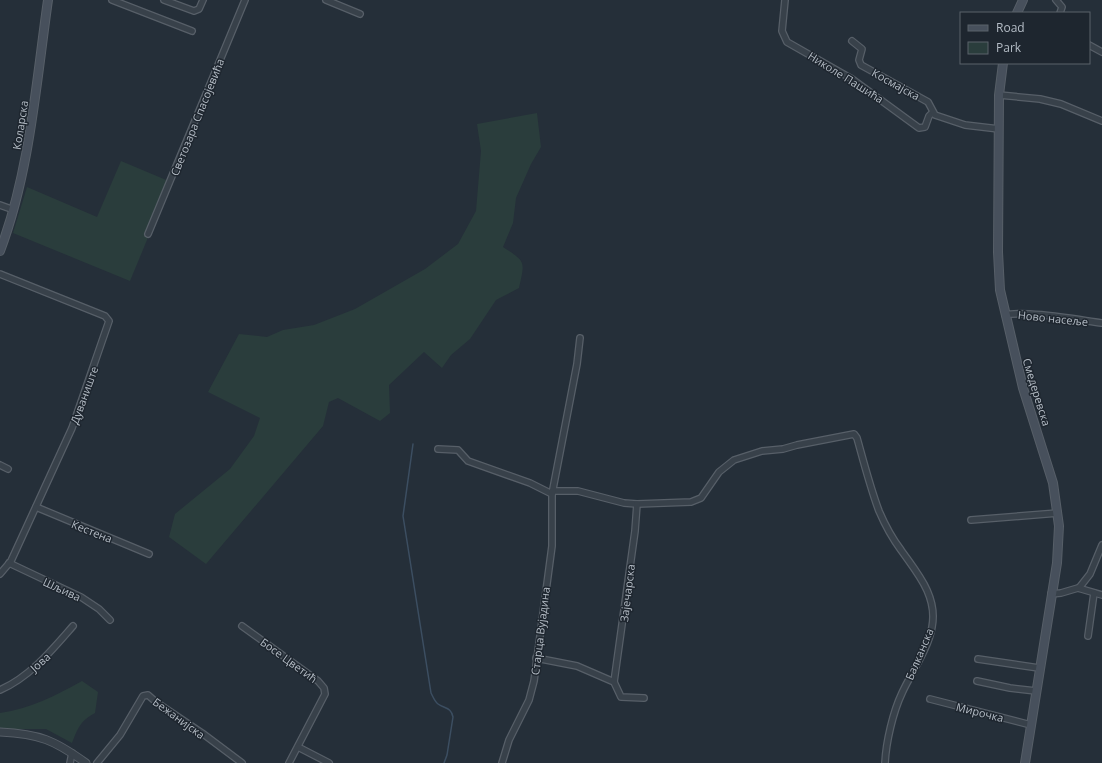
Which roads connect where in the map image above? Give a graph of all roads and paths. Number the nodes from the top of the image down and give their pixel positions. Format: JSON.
{"nodes":[{"id":1,"x":48,"y":0,"type":"edge"},
{"id":2,"x":112,"y":0,"type":"edge"},
{"id":3,"x":164,"y":0,"type":"edge"},
{"id":4,"x":203,"y":0,"type":"edge"},
{"id":5,"x":245,"y":0,"type":"edge"},
{"id":6,"x":326,"y":0,"type":"edge"},
{"id":7,"x":785,"y":0,"type":"edge"},
{"id":8,"x":1024,"y":0,"type":"edge"},
{"id":9,"x":1056,"y":0,"type":"edge"},
{"id":10,"x":1018,"y":12,"type":"edge"},
{"id":11,"x":1060,"y":12,"type":"edge"},
{"id":12,"x":360,"y":14,"type":"dead end"},
{"id":13,"x":192,"y":31,"type":"dead end"},
{"id":14,"x":852,"y":41,"type":"dead end"},
{"id":15,"x":1090,"y":46,"type":"edge"},
{"id":16,"x":1102,"y":52,"type":"edge"},
{"id":17,"x":1003,"y":64,"type":"edge"},
{"id":18,"x":999,"y":95,"type":"junction"},
{"id":19,"x":932,"y":113,"type":"junction"},
{"id":20,"x":1102,"y":121,"type":"edge"},
{"id":21,"x":999,"y":129,"type":"junction"},
{"id":22,"x":0,"y":205,"type":"edge"},
{"id":23,"x":14,"y":210,"type":"junction"},
{"id":24,"x":148,"y":234,"type":"dead end"},
{"id":25,"x":0,"y":251,"type":"edge"},
{"id":26,"x":0,"y":274,"type":"edge"},
{"id":27,"x":1004,"y":315,"type":"junction"},
{"id":28,"x":1102,"y":323,"type":"edge"},
{"id":29,"x":580,"y":338,"type":"dead end"},
{"id":30,"x":438,"y":449,"type":"dead end"},
{"id":31,"x":0,"y":465,"type":"edge"},
{"id":32,"x":8,"y":469,"type":"dead end"},
{"id":33,"x":552,"y":492,"type":"junction"},
{"id":34,"x":637,"y":504,"type":"junction"},
{"id":35,"x":36,"y":507,"type":"junction"},
{"id":36,"x":1058,"y":513,"type":"junction"},
{"id":37,"x":971,"y":520,"type":"dead end"},
{"id":38,"x":1102,"y":545,"type":"edge"},
{"id":39,"x":149,"y":554,"type":"dead end"},
{"id":40,"x":10,"y":563,"type":"junction"},
{"id":41,"x":0,"y":574,"type":"edge"},
{"id":42,"x":1079,"y":588,"type":"junction"},
{"id":43,"x":1094,"y":593,"type":"junction"},
{"id":44,"x":1051,"y":594,"type":"junction"},
{"id":45,"x":1102,"y":595,"type":"edge"},
{"id":46,"x":110,"y":620,"type":"dead end"},
{"id":47,"x":73,"y":626,"type":"dead end"},
{"id":48,"x":242,"y":626,"type":"dead end"},
{"id":49,"x":1088,"y":636,"type":"dead end"},
{"id":50,"x":536,"y":658,"type":"junction"},
{"id":51,"x":978,"y":659,"type":"dead end"},
{"id":52,"x":1039,"y":668,"type":"junction"},
{"id":53,"x":977,"y":681,"type":"dead end"},
{"id":54,"x":614,"y":682,"type":"junction"},
{"id":55,"x":0,"y":690,"type":"edge"},
{"id":56,"x":1036,"y":691,"type":"junction"},
{"id":57,"x":644,"y":698,"type":"dead end"},
{"id":58,"x":930,"y":699,"type":"dead end"},
{"id":59,"x":1030,"y":725,"type":"junction"},
{"id":60,"x":0,"y":732,"type":"edge"},
{"id":61,"x":298,"y":747,"type":"junction"},
{"id":62,"x":72,"y":753,"type":"junction"},
{"id":63,"x":70,"y":763,"type":"edge"},
{"id":64,"x":86,"y":763,"type":"edge"},
{"id":65,"x":97,"y":763,"type":"edge"},
{"id":66,"x":242,"y":763,"type":"edge"},
{"id":67,"x":289,"y":763,"type":"edge"},
{"id":68,"x":329,"y":763,"type":"edge"},
{"id":69,"x":502,"y":763,"type":"edge"},
{"id":70,"x":885,"y":763,"type":"edge"},
{"id":71,"x":1025,"y":763,"type":"edge"}],
"edges":[{"from":1,"to":23,"type":"main road","name":"Коларска"},
{"from":2,"to":13,"type":"street"},
{"from":3,"to":4,"type":"street"},
{"from":5,"to":24,"type":"street","name":"Светозара Спасојевића"},
{"from":6,"to":12,"type":"street"},
{"from":7,"to":19,"type":"street","name":"Николе Пашића"},
{"from":8,"to":10,"type":"main road"},
{"from":9,"to":11,"type":"street"},
{"from":14,"to":19,"type":"street","name":"Космајска"},
{"from":15,"to":16,"type":"street"},
{"from":17,"to":18,"type":"main road","name":"Смедеревска"},
{"from":18,"to":20,"type":"street"},
{"from":18,"to":21,"type":"main road","name":"Смедеревска"},
{"from":19,"to":21,"type":"street"},
{"from":21,"to":27,"type":"main road","name":"Смедеревска"},
{"from":22,"to":23,"type":"street"},
{"from":23,"to":25,"type":"main road","name":"Коларска"},
{"from":26,"to":35,"type":"street","name":"Дуваниште"},
{"from":27,"to":28,"type":"street","name":"Ново насеље"},
{"from":27,"to":36,"type":"main road","name":"Смедеревска"},
{"from":29,"to":33,"type":"street","name":"Старца Вујадина"},
{"from":30,"to":33,"type":"street"},
{"from":31,"to":32,"type":"street"},
{"from":33,"to":34,"type":"street"},
{"from":33,"to":50,"type":"street","name":"Старца Вујадина"},
{"from":34,"to":54,"type":"street","name":"Зајечарска"},
{"from":34,"to":70,"type":"street","name":"Балканска"},
{"from":35,"to":39,"type":"street","name":"Кестена"},
{"from":35,"to":40,"type":"street","name":"Дуваниште"},
{"from":36,"to":37,"type":"street"},
{"from":36,"to":44,"type":"main road","name":"Смедеревска"},
{"from":38,"to":42,"type":"street"},
{"from":40,"to":41,"type":"street","name":"Дуваниште"},
{"from":40,"to":46,"type":"street","name":"Шљива"},
{"from":42,"to":43,"type":"street"},
{"from":42,"to":44,"type":"street"},
{"from":43,"to":45,"type":"street"},
{"from":43,"to":49,"type":"street"},
{"from":44,"to":52,"type":"main road","name":"Смедеревска"},
{"from":47,"to":55,"type":"street","name":"Јова"},
{"from":48,"to":61,"type":"street","name":"Босе Цветић"},
{"from":50,"to":54,"type":"street"},
{"from":50,"to":69,"type":"street","name":"Старца Вујадина"},
{"from":51,"to":52,"type":"street"},
{"from":52,"to":56,"type":"main road","name":"Смедеревска"},
{"from":53,"to":56,"type":"street"},
{"from":54,"to":57,"type":"street"},
{"from":56,"to":59,"type":"main road","name":"Смедеревска"},
{"from":58,"to":59,"type":"street","name":"Мирочка"},
{"from":59,"to":71,"type":"main road","name":"Смедеревска"},
{"from":60,"to":62,"type":"street"},
{"from":61,"to":67,"type":"street","name":"Босе Цветић"},
{"from":61,"to":68,"type":"street"},
{"from":62,"to":63,"type":"street"},
{"from":62,"to":64,"type":"street"},
{"from":65,"to":66,"type":"street","name":"Бежанијска"}]}
